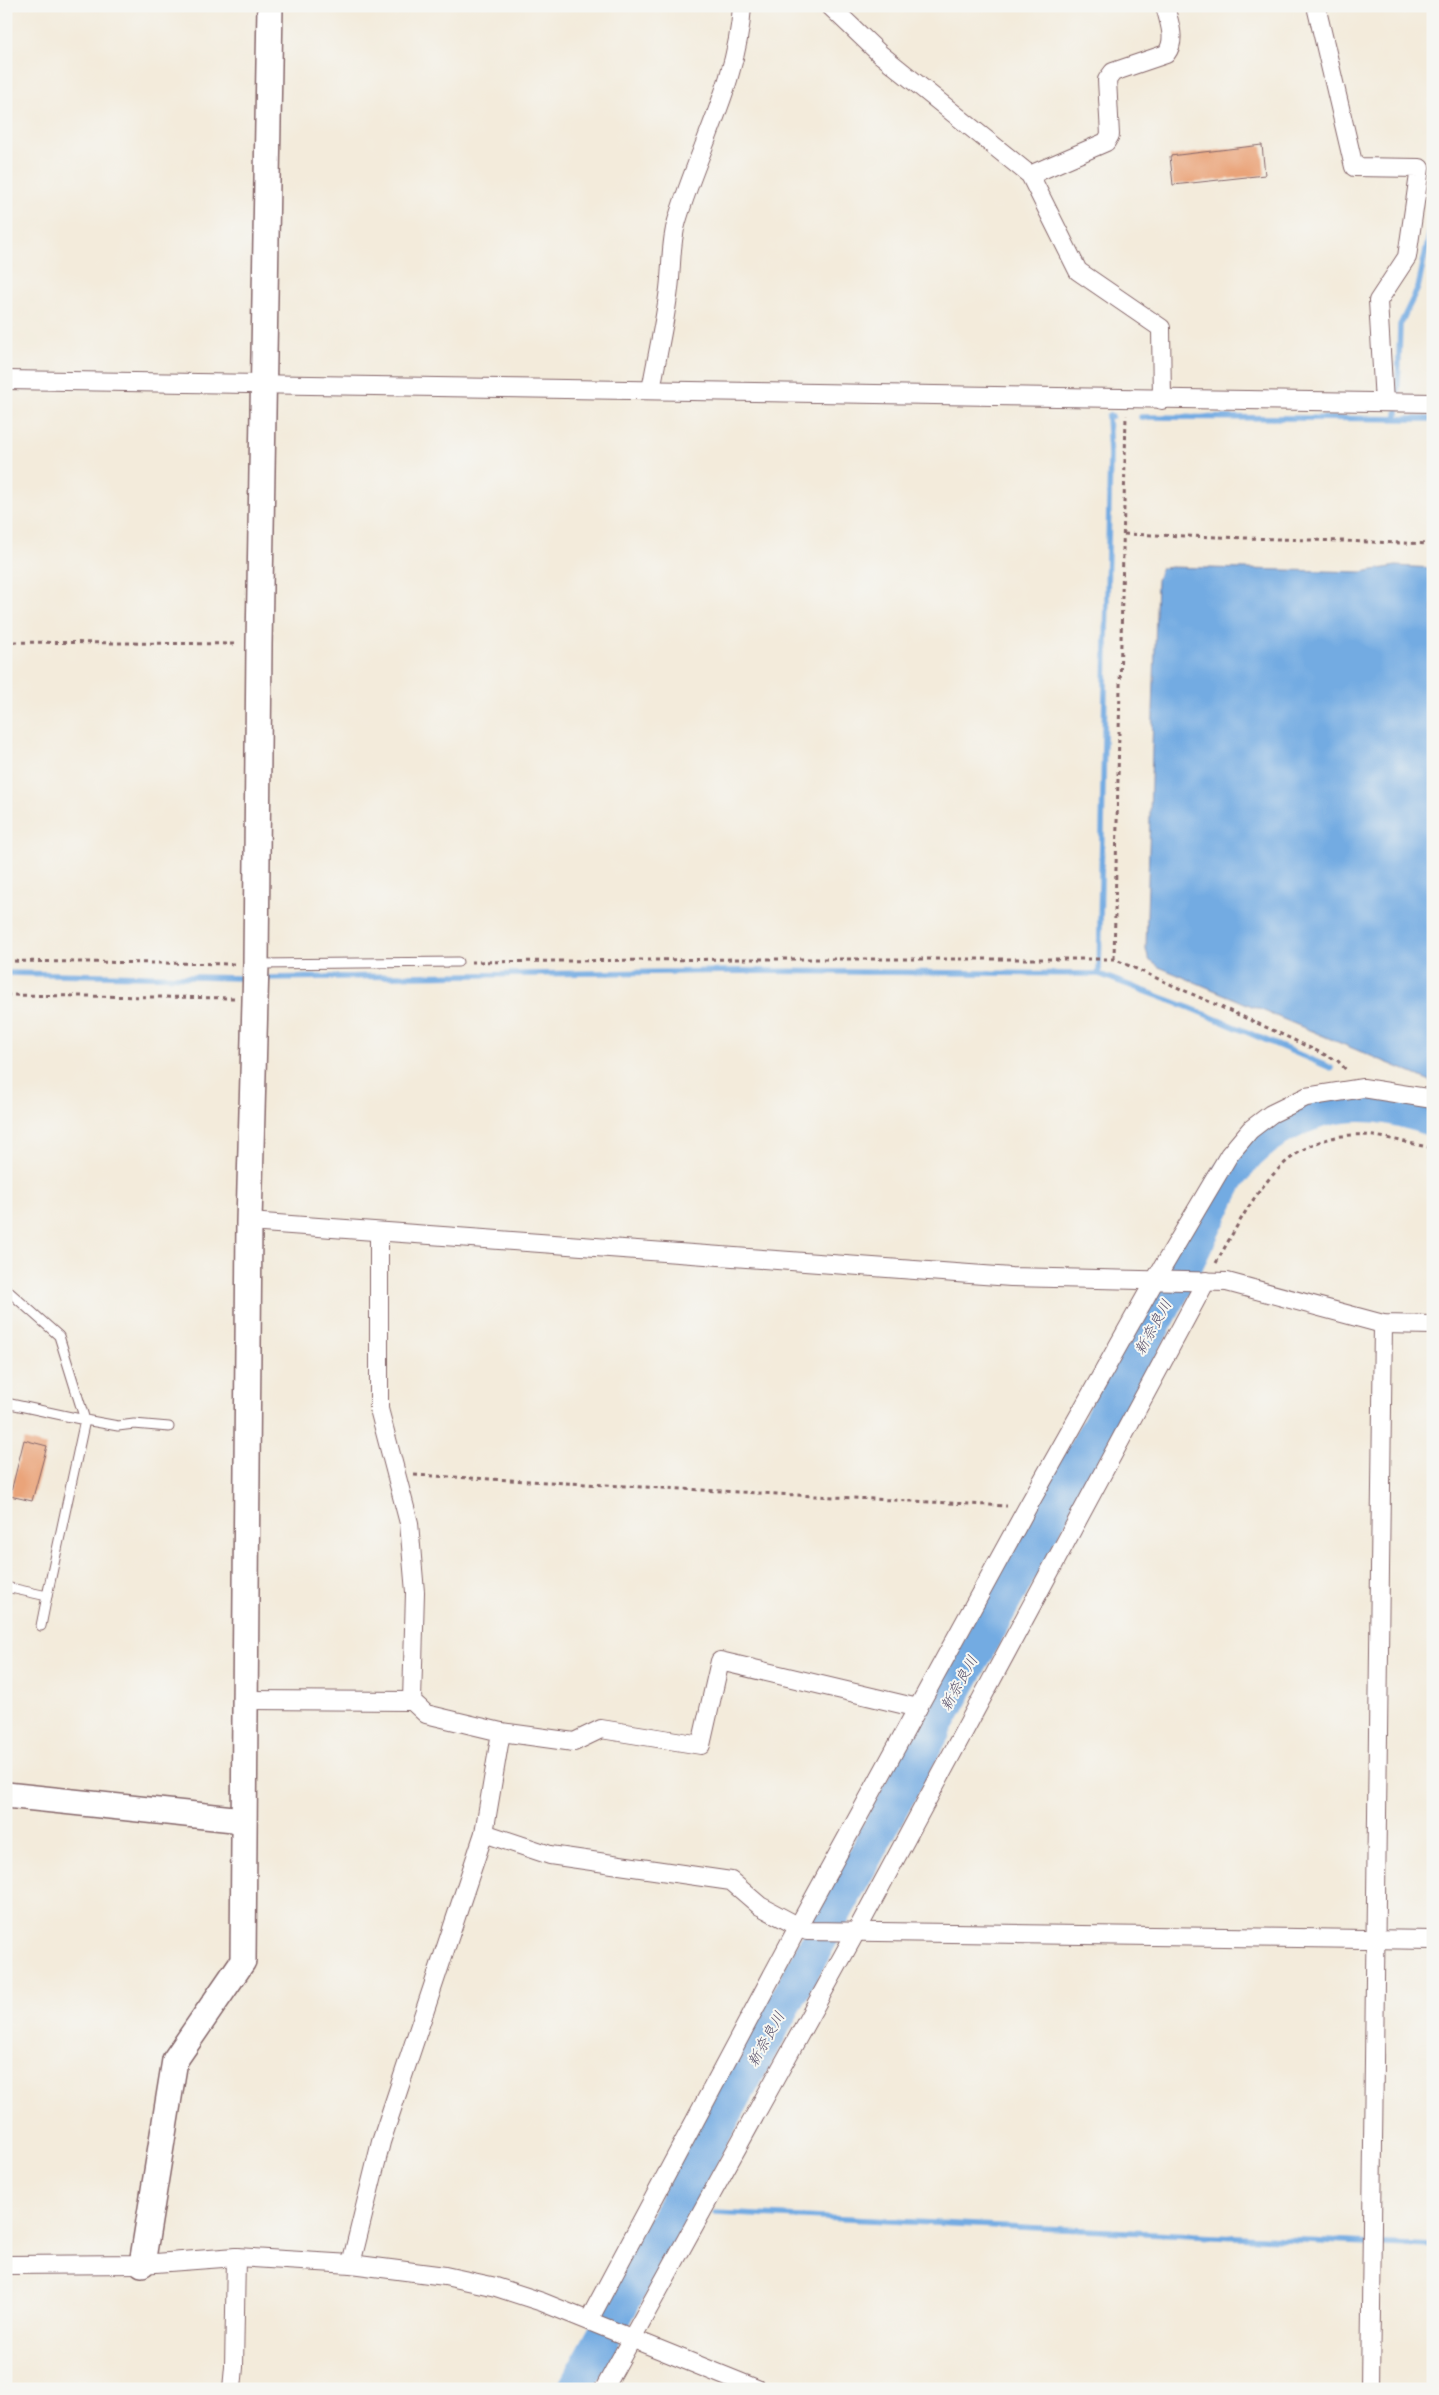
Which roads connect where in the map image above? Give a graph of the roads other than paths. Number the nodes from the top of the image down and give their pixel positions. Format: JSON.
{"nodes":[{"id":1,"x":270,"y":6,"type":"edge"},
{"id":2,"x":742,"y":6,"type":"edge"},
{"id":3,"x":830,"y":6,"type":"edge"},
{"id":4,"x":1165,"y":6,"type":"edge"},
{"id":5,"x":1316,"y":6,"type":"edge"},
{"id":6,"x":1030,"y":175,"type":"junction"},
{"id":7,"x":6,"y":380,"type":"edge"},
{"id":8,"x":264,"y":384,"type":"junction"},
{"id":9,"x":651,"y":390,"type":"junction"},
{"id":10,"x":1162,"y":400,"type":"junction"},
{"id":11,"x":1384,"y":402,"type":"junction"},
{"id":12,"x":1433,"y":402,"type":"edge"},
{"id":13,"x":458,"y":962,"type":"road end"},
{"id":14,"x":256,"y":964,"type":"junction"},
{"id":15,"x":1433,"y":1099,"type":"edge"},
{"id":16,"x":249,"y":1222,"type":"junction"},
{"id":17,"x":379,"y":1232,"type":"junction"},
{"id":18,"x":1160,"y":1280,"type":"junction"},
{"id":19,"x":1202,"y":1281,"type":"junction"},
{"id":20,"x":6,"y":1289,"type":"edge"},
{"id":21,"x":1383,"y":1324,"type":"junction"},
{"id":22,"x":1433,"y":1325,"type":"edge"},
{"id":23,"x":6,"y":1403,"type":"edge"},
{"id":24,"x":85,"y":1420,"type":"junction"},
{"id":25,"x":169,"y":1427,"type":"dead end"},
{"id":26,"x":6,"y":1587,"type":"edge"},
{"id":27,"x":47,"y":1596,"type":"junction"},
{"id":28,"x":41,"y":1626,"type":"dead end"},
{"id":29,"x":246,"y":1700,"type":"junction"},
{"id":30,"x":412,"y":1701,"type":"junction"},
{"id":31,"x":918,"y":1708,"type":"junction"},
{"id":32,"x":501,"y":1732,"type":"junction"},
{"id":33,"x":6,"y":1795,"type":"edge"},
{"id":34,"x":243,"y":1820,"type":"junction"},
{"id":35,"x":484,"y":1833,"type":"junction"},
{"id":36,"x":802,"y":1929,"type":"junction"},
{"id":37,"x":849,"y":1932,"type":"junction"},
{"id":38,"x":1375,"y":1939,"type":"junction"},
{"id":39,"x":1433,"y":1940,"type":"edge"},
{"id":40,"x":236,"y":2257,"type":"junction"},
{"id":41,"x":142,"y":2264,"type":"junction"},
{"id":42,"x":351,"y":2264,"type":"junction"},
{"id":43,"x":6,"y":2265,"type":"edge"},
{"id":44,"x":592,"y":2321,"type":"junction"},
{"id":45,"x":628,"y":2336,"type":"junction"},
{"id":46,"x":232,"y":2389,"type":"edge"},
{"id":47,"x":604,"y":2389,"type":"edge"},
{"id":48,"x":757,"y":2389,"type":"edge"},
{"id":49,"x":1370,"y":2389,"type":"edge"}],
"edges":[{"from":1,"to":8,"type":"street"},
{"from":2,"to":9,"type":"street"},
{"from":3,"to":6,"type":"street"},
{"from":4,"to":6,"type":"street"},
{"from":5,"to":11,"type":"street"},
{"from":6,"to":10,"type":"street"},
{"from":7,"to":8,"type":"street"},
{"from":8,"to":9,"type":"street"},
{"from":8,"to":14,"type":"street"},
{"from":9,"to":10,"type":"street"},
{"from":10,"to":11,"type":"street"},
{"from":11,"to":12,"type":"street"},
{"from":13,"to":14,"type":"lane"},
{"from":14,"to":16,"type":"street"},
{"from":15,"to":18,"type":"street"},
{"from":16,"to":17,"type":"street"},
{"from":16,"to":29,"type":"street"},
{"from":17,"to":18,"type":"street"},
{"from":17,"to":30,"type":"street"},
{"from":18,"to":19,"type":"street"},
{"from":18,"to":31,"type":"street"},
{"from":19,"to":21,"type":"street"},
{"from":19,"to":37,"type":"street"},
{"from":20,"to":24,"type":"lane"},
{"from":21,"to":22,"type":"street"},
{"from":21,"to":38,"type":"street"},
{"from":23,"to":24,"type":"lane"},
{"from":24,"to":25,"type":"lane"},
{"from":24,"to":27,"type":"lane"},
{"from":26,"to":27,"type":"lane"},
{"from":27,"to":28,"type":"lane"},
{"from":29,"to":30,"type":"street"},
{"from":29,"to":34,"type":"street"},
{"from":30,"to":32,"type":"street"},
{"from":31,"to":32,"type":"street"},
{"from":31,"to":36,"type":"street"},
{"from":32,"to":35,"type":"street"},
{"from":33,"to":34,"type":"street"},
{"from":34,"to":41,"type":"street"},
{"from":35,"to":36,"type":"street"},
{"from":35,"to":42,"type":"street"},
{"from":36,"to":37,"type":"street"},
{"from":36,"to":44,"type":"street"},
{"from":37,"to":38,"type":"street"},
{"from":37,"to":45,"type":"street"},
{"from":38,"to":39,"type":"street"},
{"from":38,"to":49,"type":"street"},
{"from":40,"to":41,"type":"street"},
{"from":40,"to":42,"type":"street"},
{"from":40,"to":46,"type":"street"},
{"from":41,"to":43,"type":"street"},
{"from":42,"to":44,"type":"street"},
{"from":44,"to":45,"type":"street"},
{"from":45,"to":47,"type":"street"},
{"from":45,"to":48,"type":"street"}]}
